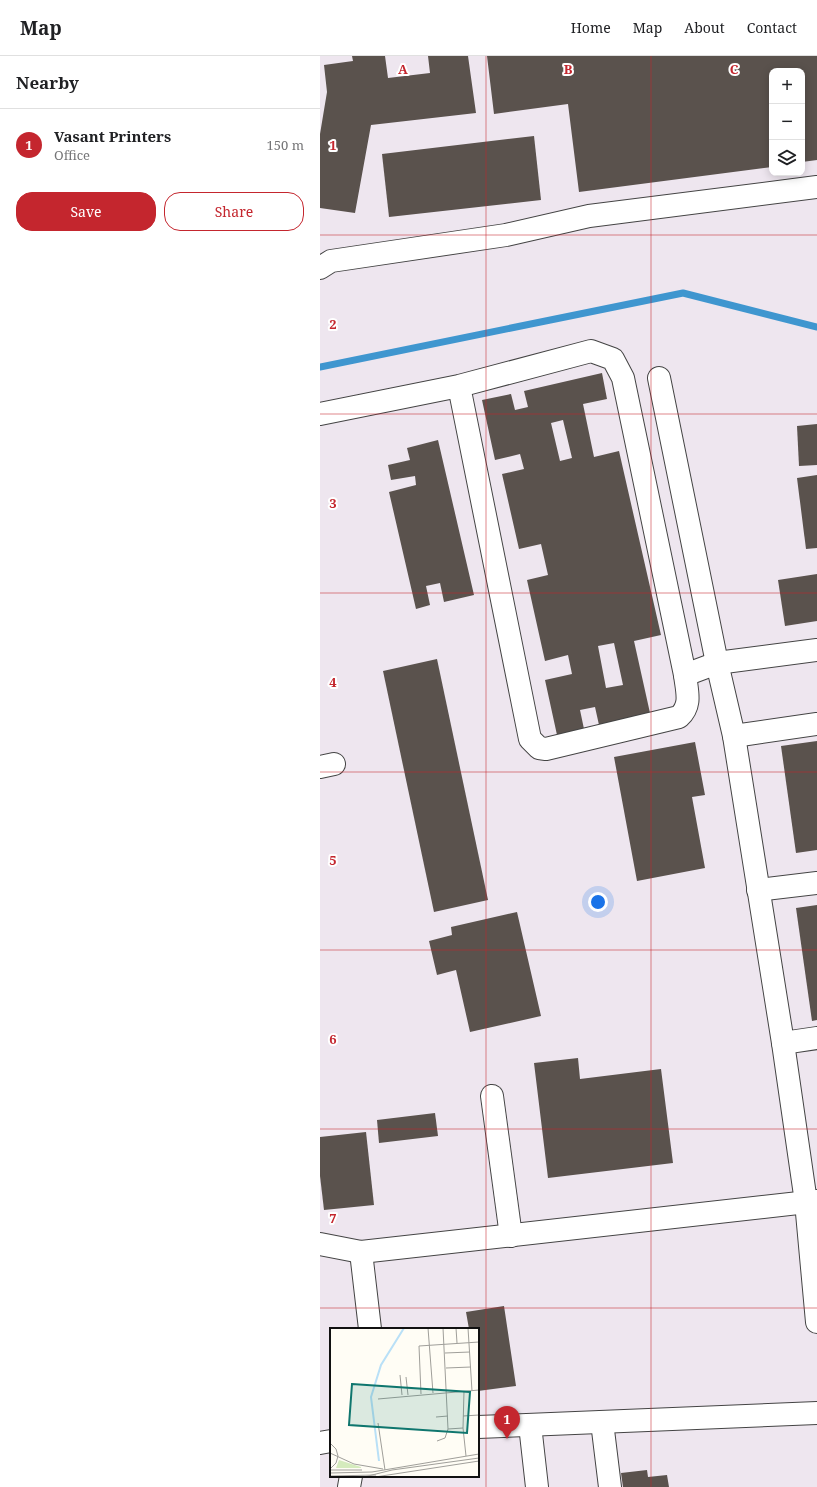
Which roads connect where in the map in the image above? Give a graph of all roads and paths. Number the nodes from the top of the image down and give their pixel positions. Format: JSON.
{"nodes":[{"id":1,"x":817,"y":187,"type":"edge"},
{"id":2,"x":320,"y":268,"type":"edge"},
{"id":3,"x":659,"y":378,"type":"dead end"},
{"id":4,"x":459,"y":386,"type":"junction"},
{"id":5,"x":320,"y":414,"type":"edge"},
{"id":6,"x":817,"y":650,"type":"edge"},
{"id":7,"x":717,"y":663,"type":"junction"},
{"id":8,"x":685,"y":675,"type":"junction"},
{"id":9,"x":817,"y":724,"type":"edge"},
{"id":10,"x":734,"y":736,"type":"junction"},
{"id":11,"x":817,"y":883,"type":"edge"},
{"id":12,"x":758,"y":890,"type":"junction"},
{"id":13,"x":817,"y":1038,"type":"edge"},
{"id":14,"x":783,"y":1043,"type":"junction"},
{"id":15,"x":492,"y":1096,"type":"dead end"},
{"id":16,"x":809,"y":1166,"type":"edge"},
{"id":17,"x":812,"y":1202,"type":"edge"},
{"id":18,"x":511,"y":1236,"type":"junction"},
{"id":19,"x":320,"y":1244,"type":"edge"},
{"id":20,"x":361,"y":1252,"type":"junction"},
{"id":21,"x":817,"y":1322,"type":"edge"},
{"id":22,"x":370,"y":1328,"type":"edge"},
{"id":23,"x":817,"y":1413,"type":"edge"},
{"id":24,"x":602,"y":1422,"type":"junction"},
{"id":25,"x":530,"y":1424,"type":"junction"},
{"id":26,"x":479,"y":1427,"type":"edge"},
{"id":27,"x":330,"y":1441,"type":"edge"},
{"id":28,"x":320,"y":1443,"type":"edge"},
{"id":29,"x":351,"y":1477,"type":"edge"},
{"id":30,"x":349,"y":1487,"type":"edge"},
{"id":31,"x":537,"y":1487,"type":"edge"},
{"id":32,"x":610,"y":1487,"type":"edge"}],
"edges":[{"from":1,"to":2,"type":"street"},
{"from":3,"to":7,"type":"street"},
{"from":4,"to":5,"type":"street"},
{"from":4,"to":8,"type":"street"},
{"from":4,"to":8,"type":"street"},
{"from":6,"to":7,"type":"street"},
{"from":7,"to":8,"type":"street"},
{"from":7,"to":10,"type":"street"},
{"from":9,"to":10,"type":"street"},
{"from":10,"to":12,"type":"street"},
{"from":11,"to":12,"type":"street"},
{"from":12,"to":14,"type":"street"},
{"from":13,"to":14,"type":"street"},
{"from":14,"to":16,"type":"street"},
{"from":15,"to":18,"type":"street"},
{"from":16,"to":17,"type":"street"},
{"from":17,"to":18,"type":"street"},
{"from":17,"to":21,"type":"street"},
{"from":18,"to":20,"type":"street"},
{"from":19,"to":20,"type":"street"},
{"from":20,"to":22,"type":"street"},
{"from":23,"to":24,"type":"street"},
{"from":24,"to":25,"type":"street"},
{"from":24,"to":32,"type":"street"},
{"from":25,"to":26,"type":"street"},
{"from":25,"to":31,"type":"street"},
{"from":27,"to":28,"type":"street"},
{"from":29,"to":30,"type":"street"}]}
